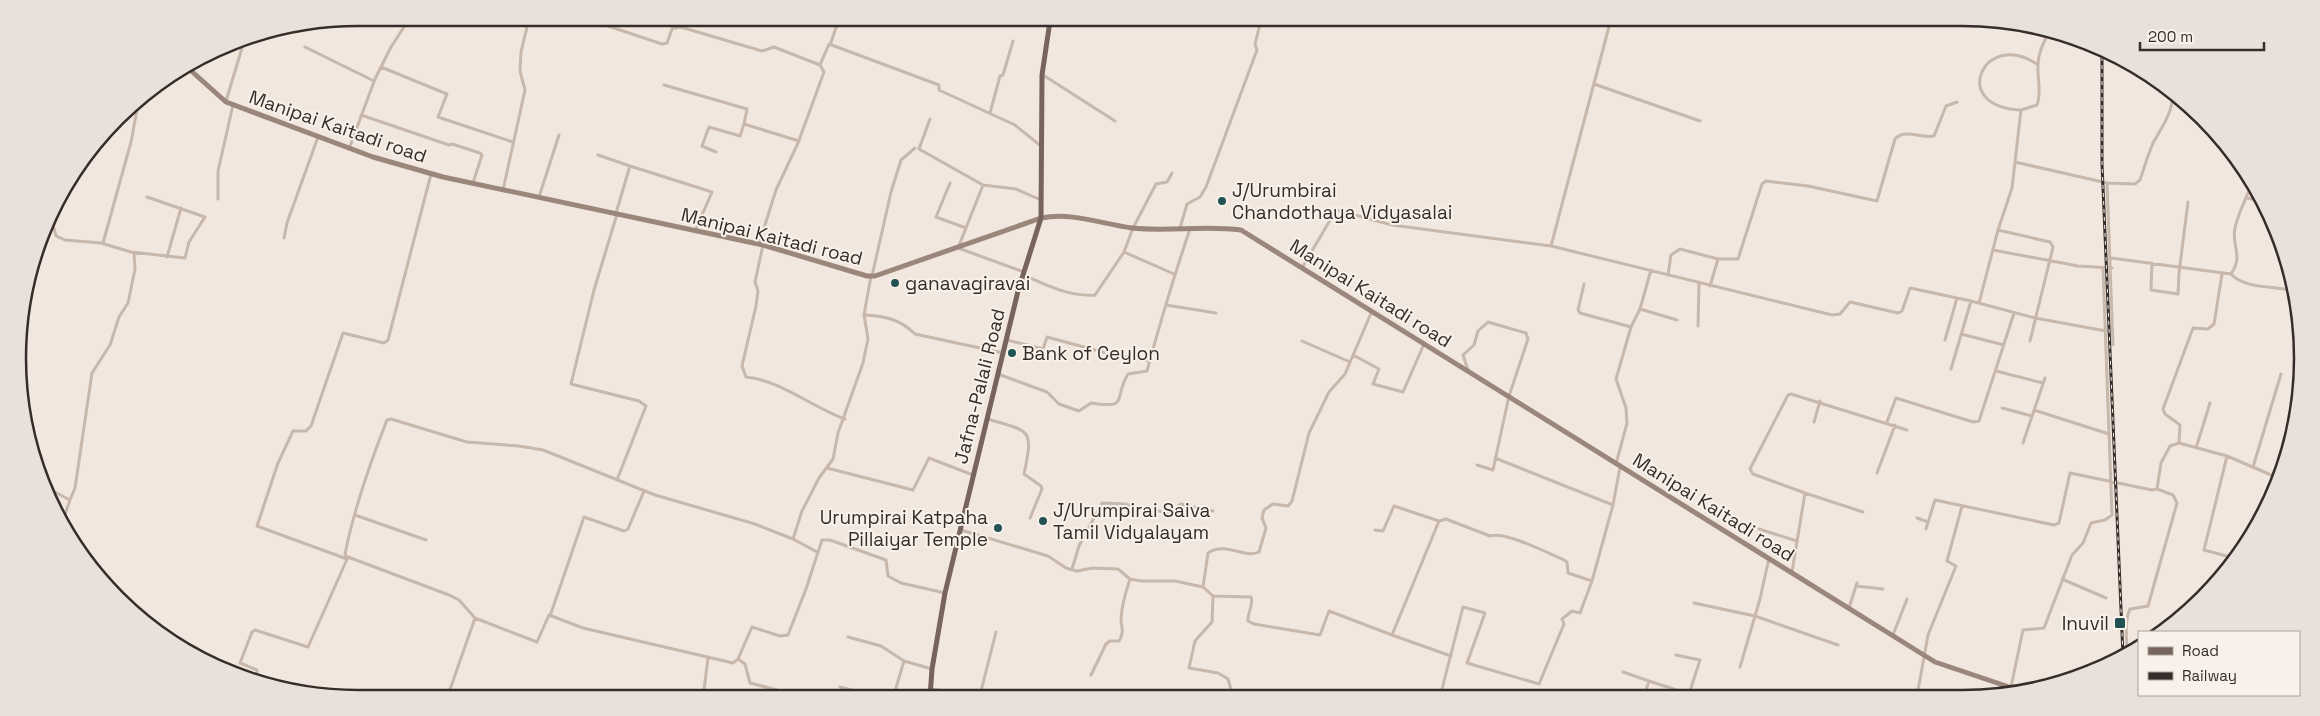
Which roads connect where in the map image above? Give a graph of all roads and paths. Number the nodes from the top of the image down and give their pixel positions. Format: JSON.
{"nodes":[{"id":1,"x":405,"y":26,"type":"edge"},
{"id":2,"x":527,"y":26,"type":"edge"},
{"id":3,"x":609,"y":26,"type":"edge"},
{"id":4,"x":673,"y":26,"type":"edge"},
{"id":5,"x":837,"y":26,"type":"edge"},
{"id":6,"x":1049,"y":26,"type":"edge"},
{"id":7,"x":1260,"y":26,"type":"edge"},
{"id":8,"x":1609,"y":26,"type":"edge"},
{"id":9,"x":676,"y":28,"type":"junction"},
{"id":10,"x":2047,"y":38,"type":"edge"},
{"id":11,"x":1013,"y":41,"type":"dead end"},
{"id":12,"x":830,"y":45,"type":"junction"},
{"id":13,"x":306,"y":47,"type":"dead end"},
{"id":14,"x":242,"y":48,"type":"edge"},
{"id":15,"x":820,"y":65,"type":"junction"},
{"id":16,"x":2038,"y":65,"type":"junction"},
{"id":17,"x":381,"y":67,"type":"junction"},
{"id":18,"x":192,"y":71,"type":"edge"},
{"id":19,"x":1042,"y":74,"type":"junction"},
{"id":20,"x":374,"y":80,"type":"junction"},
{"id":21,"x":1594,"y":84,"type":"junction"},
{"id":22,"x":664,"y":86,"type":"dead end"},
{"id":23,"x":226,"y":102,"type":"junction"},
{"id":24,"x":1957,"y":102,"type":"dead end"},
{"id":25,"x":2173,"y":102,"type":"edge"},
{"id":26,"x":233,"y":104,"type":"junction"},
{"id":27,"x":2021,"y":110,"type":"junction"},
{"id":28,"x":136,"y":111,"type":"edge"},
{"id":29,"x":990,"y":113,"type":"junction"},
{"id":30,"x":361,"y":115,"type":"junction"},
{"id":31,"x":930,"y":119,"type":"dead end"},
{"id":32,"x":1115,"y":121,"type":"dead end"},
{"id":33,"x":1700,"y":121,"type":"dead end"},
{"id":34,"x":744,"y":124,"type":"junction"},
{"id":35,"x":559,"y":135,"type":"dead end"},
{"id":36,"x":318,"y":137,"type":"junction"},
{"id":37,"x":799,"y":141,"type":"junction"},
{"id":38,"x":514,"y":142,"type":"junction"},
{"id":39,"x":1042,"y":147,"type":"junction"},
{"id":40,"x":349,"y":148,"type":"junction"},
{"id":41,"x":915,"y":148,"type":"dead end"},
{"id":42,"x":716,"y":152,"type":"dead end"},
{"id":43,"x":598,"y":155,"type":"dead end"},
{"id":44,"x":2015,"y":162,"type":"junction"},
{"id":45,"x":630,"y":166,"type":"junction"},
{"id":46,"x":1172,"y":173,"type":"dead end"},
{"id":47,"x":431,"y":174,"type":"junction"},
{"id":48,"x":950,"y":183,"type":"dead end"},
{"id":49,"x":2107,"y":183,"type":"junction"},
{"id":50,"x":473,"y":184,"type":"junction"},
{"id":51,"x":983,"y":186,"type":"junction"},
{"id":52,"x":503,"y":190,"type":"junction"},
{"id":53,"x":2249,"y":192,"type":"edge"},
{"id":54,"x":147,"y":197,"type":"dead end"},
{"id":55,"x":218,"y":198,"type":"dead end"},
{"id":56,"x":539,"y":198,"type":"junction"},
{"id":57,"x":2247,"y":198,"type":"junction"},
{"id":58,"x":2253,"y":199,"type":"edge"},
{"id":59,"x":1041,"y":200,"type":"junction"},
{"id":60,"x":2188,"y":202,"type":"dead end"},
{"id":61,"x":182,"y":208,"type":"junction"},
{"id":62,"x":616,"y":214,"type":"junction"},
{"id":63,"x":1041,"y":218,"type":"junction"},
{"id":64,"x":53,"y":228,"type":"edge"},
{"id":65,"x":966,"y":228,"type":"junction"},
{"id":66,"x":1133,"y":228,"type":"junction"},
{"id":67,"x":1180,"y":229,"type":"junction"},
{"id":68,"x":1190,"y":229,"type":"junction"},
{"id":69,"x":1998,"y":230,"type":"junction"},
{"id":70,"x":696,"y":231,"type":"junction"},
{"id":71,"x":284,"y":238,"type":"dead end"},
{"id":72,"x":103,"y":243,"type":"junction"},
{"id":73,"x":761,"y":245,"type":"junction"},
{"id":74,"x":1551,"y":246,"type":"junction"},
{"id":75,"x":958,"y":248,"type":"junction"},
{"id":76,"x":1993,"y":250,"type":"junction"},
{"id":77,"x":1124,"y":252,"type":"junction"},
{"id":78,"x":134,"y":253,"type":"junction"},
{"id":79,"x":167,"y":257,"type":"junction"},
{"id":80,"x":2111,"y":258,"type":"junction"},
{"id":81,"x":1718,"y":259,"type":"junction"},
{"id":82,"x":2051,"y":261,"type":"junction"},
{"id":83,"x":2152,"y":263,"type":"junction"},
{"id":84,"x":2180,"y":266,"type":"junction"},
{"id":85,"x":1302,"y":268,"type":"junction"},
{"id":86,"x":2103,"y":268,"type":"junction"},
{"id":87,"x":2112,"y":268,"type":"junction"},
{"id":88,"x":1651,"y":270,"type":"junction"},
{"id":89,"x":1023,"y":274,"type":"junction"},
{"id":90,"x":1174,"y":274,"type":"junction"},
{"id":91,"x":2222,"y":274,"type":"junction"},
{"id":92,"x":2231,"y":274,"type":"junction"},
{"id":93,"x":1668,"y":275,"type":"junction"},
{"id":94,"x":872,"y":276,"type":"junction"},
{"id":95,"x":1584,"y":284,"type":"dead end"},
{"id":96,"x":1700,"y":284,"type":"junction"},
{"id":97,"x":1710,"y":286,"type":"junction"},
{"id":98,"x":2286,"y":289,"type":"edge"},
{"id":99,"x":1956,"y":298,"type":"junction"},
{"id":100,"x":1971,"y":301,"type":"junction"},
{"id":101,"x":1979,"y":302,"type":"junction"},
{"id":102,"x":1166,"y":305,"type":"junction"},
{"id":103,"x":1640,"y":309,"type":"junction"},
{"id":104,"x":1372,"y":311,"type":"junction"},
{"id":105,"x":2014,"y":313,"type":"junction"},
{"id":106,"x":1216,"y":314,"type":"dead end"},
{"id":107,"x":864,"y":315,"type":"junction"},
{"id":108,"x":2035,"y":318,"type":"junction"},
{"id":109,"x":1678,"y":320,"type":"dead end"},
{"id":110,"x":1698,"y":326,"type":"dead end"},
{"id":111,"x":1631,"y":327,"type":"junction"},
{"id":112,"x":2106,"y":331,"type":"junction"},
{"id":113,"x":1961,"y":334,"type":"junction"},
{"id":114,"x":1006,"y":340,"type":"junction"},
{"id":115,"x":1945,"y":340,"type":"dead end"},
{"id":116,"x":1302,"y":341,"type":"dead end"},
{"id":117,"x":2030,"y":341,"type":"dead end"},
{"id":118,"x":1424,"y":343,"type":"junction"},
{"id":119,"x":2004,"y":345,"type":"junction"},
{"id":120,"x":2113,"y":345,"type":"dead end"},
{"id":121,"x":1003,"y":353,"type":"junction"},
{"id":122,"x":1353,"y":355,"type":"junction"},
{"id":123,"x":1150,"y":361,"type":"junction"},
{"id":124,"x":1350,"y":362,"type":"junction"},
{"id":125,"x":1951,"y":369,"type":"dead end"},
{"id":126,"x":1468,"y":370,"type":"junction"},
{"id":127,"x":1996,"y":371,"type":"junction"},
{"id":128,"x":998,"y":374,"type":"junction"},
{"id":129,"x":2281,"y":374,"type":"dead end"},
{"id":130,"x":2045,"y":378,"type":"dead end"},
{"id":131,"x":2043,"y":383,"type":"junction"},
{"id":132,"x":1508,"y":396,"type":"junction"},
{"id":133,"x":1820,"y":402,"type":"junction"},
{"id":134,"x":2210,"y":403,"type":"dead end"},
{"id":135,"x":2002,"y":408,"type":"dead end"},
{"id":136,"x":2034,"y":410,"type":"junction"},
{"id":137,"x":2032,"y":416,"type":"junction"},
{"id":138,"x":987,"y":418,"type":"junction"},
{"id":139,"x":845,"y":419,"type":"junction"},
{"id":140,"x":1814,"y":422,"type":"dead end"},
{"id":141,"x":1887,"y":422,"type":"junction"},
{"id":142,"x":1895,"y":425,"type":"junction"},
{"id":143,"x":1907,"y":430,"type":"dead end"},
{"id":144,"x":2109,"y":434,"type":"junction"},
{"id":145,"x":2023,"y":443,"type":"dead end"},
{"id":146,"x":2179,"y":443,"type":"junction"},
{"id":147,"x":2196,"y":448,"type":"junction"},
{"id":148,"x":2227,"y":456,"type":"junction"},
{"id":149,"x":1495,"y":458,"type":"junction"},
{"id":150,"x":1477,"y":465,"type":"dead end"},
{"id":151,"x":1618,"y":465,"type":"junction"},
{"id":152,"x":2253,"y":467,"type":"junction"},
{"id":153,"x":826,"y":468,"type":"junction"},
{"id":154,"x":1877,"y":473,"type":"dead end"},
{"id":155,"x":973,"y":475,"type":"junction"},
{"id":156,"x":2272,"y":475,"type":"edge"},
{"id":157,"x":617,"y":480,"type":"junction"},
{"id":158,"x":2112,"y":482,"type":"junction"},
{"id":159,"x":2157,"y":489,"type":"junction"},
{"id":160,"x":644,"y":491,"type":"junction"},
{"id":161,"x":55,"y":492,"type":"edge"},
{"id":162,"x":1805,"y":493,"type":"junction"},
{"id":163,"x":70,"y":500,"type":"junction"},
{"id":164,"x":1613,"y":505,"type":"junction"},
{"id":165,"x":1962,"y":506,"type":"junction"},
{"id":166,"x":1213,"y":511,"type":"dead end"},
{"id":167,"x":1863,"y":512,"type":"dead end"},
{"id":168,"x":65,"y":513,"type":"edge"},
{"id":169,"x":355,"y":515,"type":"junction"},
{"id":170,"x":1030,"y":518,"type":"dead end"},
{"id":171,"x":1918,"y":518,"type":"dead end"},
{"id":172,"x":1439,"y":521,"type":"junction"},
{"id":173,"x":1928,"y":522,"type":"junction"},
{"id":174,"x":1759,"y":529,"type":"dead end"},
{"id":175,"x":1926,"y":529,"type":"dead end"},
{"id":176,"x":960,"y":530,"type":"junction"},
{"id":177,"x":1374,"y":530,"type":"dead end"},
{"id":178,"x":793,"y":539,"type":"junction"},
{"id":179,"x":426,"y":540,"type":"dead end"},
{"id":180,"x":1797,"y":540,"type":"junction"},
{"id":181,"x":817,"y":552,"type":"junction"},
{"id":182,"x":2228,"y":556,"type":"edge"},
{"id":183,"x":1769,"y":557,"type":"junction"},
{"id":184,"x":347,"y":558,"type":"junction"},
{"id":185,"x":1072,"y":569,"type":"junction"},
{"id":186,"x":1792,"y":572,"type":"junction"},
{"id":187,"x":1130,"y":579,"type":"junction"},
{"id":188,"x":2062,"y":579,"type":"junction"},
{"id":189,"x":1592,"y":581,"type":"junction"},
{"id":190,"x":1203,"y":587,"type":"junction"},
{"id":191,"x":1883,"y":589,"type":"dead end"},
{"id":192,"x":945,"y":593,"type":"junction"},
{"id":193,"x":1213,"y":596,"type":"junction"},
{"id":194,"x":2106,"y":598,"type":"dead end"},
{"id":195,"x":1907,"y":599,"type":"dead end"},
{"id":196,"x":1694,"y":603,"type":"dead end"},
{"id":197,"x":1849,"y":608,"type":"junction"},
{"id":198,"x":550,"y":616,"type":"junction"},
{"id":199,"x":1755,"y":616,"type":"junction"},
{"id":200,"x":475,"y":618,"type":"junction"},
{"id":201,"x":996,"y":632,"type":"dead end"},
{"id":202,"x":1392,"y":635,"type":"junction"},
{"id":203,"x":1893,"y":635,"type":"junction"},
{"id":204,"x":848,"y":638,"type":"dead end"},
{"id":205,"x":1838,"y":645,"type":"dead end"},
{"id":206,"x":2127,"y":646,"type":"edge"},
{"id":207,"x":1676,"y":654,"type":"dead end"},
{"id":208,"x":1925,"y":655,"type":"junction"},
{"id":209,"x":1452,"y":656,"type":"junction"},
{"id":210,"x":708,"y":658,"type":"junction"},
{"id":211,"x":738,"y":659,"type":"junction"},
{"id":212,"x":904,"y":661,"type":"junction"},
{"id":213,"x":1740,"y":667,"type":"dead end"},
{"id":214,"x":932,"y":669,"type":"junction"},
{"id":215,"x":1623,"y":672,"type":"dead end"},
{"id":216,"x":257,"y":674,"type":"edge"},
{"id":217,"x":1091,"y":676,"type":"dead end"},
{"id":218,"x":1649,"y":681,"type":"junction"},
{"id":219,"x":2009,"y":686,"type":"edge"},
{"id":220,"x":2011,"y":686,"type":"edge"},
{"id":221,"x":840,"y":687,"type":"dead end"},
{"id":222,"x":931,"y":689,"type":"joint"},
{"id":223,"x":450,"y":690,"type":"edge"},
{"id":224,"x":704,"y":690,"type":"edge"},
{"id":225,"x":777,"y":690,"type":"dead end"},
{"id":226,"x":851,"y":690,"type":"edge"},
{"id":227,"x":895,"y":690,"type":"edge"},
{"id":228,"x":941,"y":690,"type":"edge"},
{"id":229,"x":981,"y":690,"type":"edge"},
{"id":230,"x":1231,"y":690,"type":"edge"},
{"id":231,"x":1442,"y":690,"type":"edge"},
{"id":232,"x":1646,"y":690,"type":"edge"},
{"id":233,"x":1677,"y":690,"type":"edge"},
{"id":234,"x":1690,"y":690,"type":"edge"},
{"id":235,"x":1918,"y":690,"type":"edge"}],
"edges":[{"from":1,"to":17,"type":"street"},
{"from":2,"to":38,"type":"street"},
{"from":3,"to":9,"type":"street"},
{"from":4,"to":9,"type":"street"},
{"from":5,"to":12,"type":"street"},
{"from":6,"to":19,"type":"main road","name":"Jafna-Palali Road"},
{"from":7,"to":67,"type":"street"},
{"from":8,"to":21,"type":"street"},
{"from":9,"to":15,"type":"street"},
{"from":10,"to":16,"type":"street"},
{"from":11,"to":29,"type":"street"},
{"from":12,"to":15,"type":"street"},
{"from":12,"to":29,"type":"street"},
{"from":13,"to":20,"type":"street"},
{"from":14,"to":23,"type":"street"},
{"from":15,"to":37,"type":"street"},
{"from":16,"to":27,"type":"street"},
{"from":16,"to":27,"type":"street"},
{"from":17,"to":20,"type":"street"},
{"from":17,"to":38,"type":"street"},
{"from":18,"to":23,"type":"main road","name":"Manipai Kaitadi road"},
{"from":19,"to":32,"type":"street"},
{"from":19,"to":39,"type":"main road","name":"Jafna-Palali Road"},
{"from":20,"to":30,"type":"street"},
{"from":21,"to":33,"type":"street"},
{"from":21,"to":74,"type":"street"},
{"from":22,"to":34,"type":"street"},
{"from":23,"to":26,"type":"main road","name":"Manipai Kaitadi road"},
{"from":24,"to":81,"type":"street"},
{"from":25,"to":49,"type":"street"},
{"from":26,"to":36,"type":"main road","name":"Manipai Kaitadi road"},
{"from":26,"to":55,"type":"street"},
{"from":27,"to":44,"type":"street"},
{"from":28,"to":72,"type":"street"},
{"from":29,"to":39,"type":"street"},
{"from":30,"to":40,"type":"street"},
{"from":30,"to":50,"type":"street"},
{"from":31,"to":51,"type":"street"},
{"from":34,"to":37,"type":"street"},
{"from":34,"to":42,"type":"street"},
{"from":35,"to":56,"type":"street"},
{"from":36,"to":40,"type":"main road","name":"Manipai Kaitadi road"},
{"from":36,"to":71,"type":"street"},
{"from":37,"to":73,"type":"street"},
{"from":38,"to":52,"type":"street"},
{"from":39,"to":59,"type":"main road","name":"Jafna-Palali Road"},
{"from":40,"to":47,"type":"main road","name":"Manipai Kaitadi road"},
{"from":41,"to":94,"type":"street"},
{"from":43,"to":45,"type":"street"},
{"from":44,"to":49,"type":"street"},
{"from":44,"to":69,"type":"street"},
{"from":45,"to":62,"type":"street"},
{"from":45,"to":70,"type":"street"},
{"from":46,"to":66,"type":"street"},
{"from":47,"to":50,"type":"main road","name":"Manipai Kaitadi road"},
{"from":47,"to":184,"type":"street"},
{"from":48,"to":65,"type":"street"},
{"from":49,"to":80,"type":"street"},
{"from":50,"to":52,"type":"main road","name":"Manipai Kaitadi road"},
{"from":51,"to":59,"type":"street"},
{"from":51,"to":65,"type":"street"},
{"from":52,"to":56,"type":"main road","name":"Manipai Kaitadi road"},
{"from":53,"to":57,"type":"street"},
{"from":54,"to":61,"type":"street"},
{"from":56,"to":62,"type":"main road","name":"Manipai Kaitadi road"},
{"from":57,"to":58,"type":"street"},
{"from":57,"to":92,"type":"street"},
{"from":59,"to":63,"type":"main road","name":"Jafna-Palali Road"},
{"from":60,"to":84,"type":"street"},
{"from":61,"to":79,"type":"street"},
{"from":61,"to":79,"type":"street"},
{"from":62,"to":70,"type":"main road","name":"Manipai Kaitadi road"},
{"from":62,"to":157,"type":"street"},
{"from":63,"to":66,"type":"main road","name":"Manipai Kaitadi road"},
{"from":63,"to":75,"type":"main road","name":"Manipai Kaitadi road"},
{"from":63,"to":89,"type":"main road","name":"Jafna-Palali Road"},
{"from":64,"to":72,"type":"street"},
{"from":65,"to":75,"type":"street"},
{"from":66,"to":67,"type":"main road","name":"Manipai Kaitadi road"},
{"from":66,"to":77,"type":"street"},
{"from":67,"to":68,"type":"main road","name":"Manipai Kaitadi road"},
{"from":68,"to":85,"type":"main road","name":"Manipai Kaitadi road"},
{"from":68,"to":90,"type":"street"},
{"from":69,"to":76,"type":"street"},
{"from":69,"to":82,"type":"street"},
{"from":70,"to":73,"type":"main road","name":"Manipai Kaitadi road"},
{"from":72,"to":78,"type":"street"},
{"from":73,"to":94,"type":"main road","name":"Manipai Kaitadi road"},
{"from":73,"to":139,"type":"street"},
{"from":74,"to":85,"type":"street"},
{"from":74,"to":88,"type":"street"},
{"from":75,"to":89,"type":"street"},
{"from":75,"to":94,"type":"main road","name":"Manipai Kaitadi road"},
{"from":76,"to":82,"type":"street"},
{"from":76,"to":101,"type":"street"},
{"from":77,"to":89,"type":"street"},
{"from":77,"to":90,"type":"street"},
{"from":78,"to":79,"type":"street"},
{"from":78,"to":163,"type":"street"},
{"from":80,"to":83,"type":"street"},
{"from":80,"to":87,"type":"street"},
{"from":81,"to":93,"type":"street"},
{"from":81,"to":97,"type":"street"},
{"from":82,"to":86,"type":"street"},
{"from":82,"to":108,"type":"street"},
{"from":83,"to":84,"type":"street"},
{"from":83,"to":84,"type":"street"},
{"from":84,"to":91,"type":"street"},
{"from":85,"to":104,"type":"main road","name":"Manipai Kaitadi road"},
{"from":86,"to":87,"type":"street"},
{"from":86,"to":112,"type":"street"},
{"from":87,"to":120,"type":"street"},
{"from":88,"to":93,"type":"street"},
{"from":88,"to":103,"type":"street"},
{"from":89,"to":114,"type":"main road","name":"Jafna-Palali Road"},
{"from":90,"to":102,"type":"street"},
{"from":91,"to":92,"type":"street"},
{"from":91,"to":146,"type":"street"},
{"from":92,"to":98,"type":"street"},
{"from":93,"to":96,"type":"street"},
{"from":94,"to":107,"type":"street"},
{"from":95,"to":111,"type":"street"},
{"from":96,"to":97,"type":"street"},
{"from":96,"to":110,"type":"street"},
{"from":97,"to":99,"type":"street"},
{"from":99,"to":100,"type":"street"},
{"from":99,"to":115,"type":"street"},
{"from":100,"to":101,"type":"street"},
{"from":100,"to":113,"type":"street"},
{"from":101,"to":105,"type":"street"},
{"from":102,"to":106,"type":"street"},
{"from":102,"to":123,"type":"street"},
{"from":103,"to":109,"type":"street"},
{"from":103,"to":111,"type":"street"},
{"from":104,"to":118,"type":"main road","name":"Manipai Kaitadi road"},
{"from":104,"to":122,"type":"street"},
{"from":105,"to":108,"type":"street"},
{"from":105,"to":119,"type":"street"},
{"from":107,"to":121,"type":"street"},
{"from":107,"to":139,"type":"street"},
{"from":108,"to":112,"type":"street"},
{"from":108,"to":117,"type":"street"},
{"from":111,"to":151,"type":"street"},
{"from":112,"to":144,"type":"street"},
{"from":113,"to":119,"type":"street"},
{"from":113,"to":125,"type":"street"},
{"from":114,"to":121,"type":"main road","name":"Jafna-Palali Road"},
{"from":114,"to":123,"type":"street"},
{"from":116,"to":124,"type":"street"},
{"from":118,"to":122,"type":"street"},
{"from":118,"to":126,"type":"main road","name":"Manipai Kaitadi road"},
{"from":119,"to":127,"type":"street"},
{"from":121,"to":128,"type":"main road","name":"Jafna-Palali Road"},
{"from":122,"to":124,"type":"street"},
{"from":123,"to":128,"type":"street"},
{"from":124,"to":190,"type":"street"},
{"from":126,"to":132,"type":"main road","name":"Manipai Kaitadi road"},
{"from":126,"to":132,"type":"street"},
{"from":127,"to":131,"type":"street"},
{"from":127,"to":141,"type":"street"},
{"from":128,"to":138,"type":"main road","name":"Jafna-Palali Road"},
{"from":129,"to":152,"type":"street"},
{"from":130,"to":131,"type":"street"},
{"from":131,"to":136,"type":"street"},
{"from":132,"to":149,"type":"street"},
{"from":132,"to":151,"type":"main road","name":"Manipai Kaitadi road"},
{"from":133,"to":140,"type":"street"},
{"from":133,"to":141,"type":"street"},
{"from":133,"to":162,"type":"street"},
{"from":134,"to":147,"type":"street"},
{"from":135,"to":137,"type":"street"},
{"from":136,"to":137,"type":"street"},
{"from":136,"to":144,"type":"street"},
{"from":137,"to":145,"type":"street"},
{"from":138,"to":155,"type":"main road","name":"Jafna-Palali Road"},
{"from":138,"to":170,"type":"street"},
{"from":139,"to":153,"type":"street"},
{"from":141,"to":142,"type":"street"},
{"from":142,"to":143,"type":"street"},
{"from":142,"to":154,"type":"street"},
{"from":144,"to":158,"type":"street"},
{"from":146,"to":147,"type":"street"},
{"from":146,"to":159,"type":"street"},
{"from":147,"to":148,"type":"street"},
{"from":148,"to":152,"type":"street"},
{"from":148,"to":182,"type":"street"},
{"from":149,"to":150,"type":"street"},
{"from":149,"to":164,"type":"street"},
{"from":151,"to":164,"type":"street"},
{"from":151,"to":183,"type":"main road","name":"Manipai Kaitadi road"},
{"from":152,"to":156,"type":"street"},
{"from":153,"to":155,"type":"street"},
{"from":153,"to":178,"type":"street"},
{"from":155,"to":176,"type":"main road","name":"Jafna-Palali Road"},
{"from":157,"to":160,"type":"street"},
{"from":157,"to":169,"type":"street"},
{"from":158,"to":159,"type":"street"},
{"from":158,"to":165,"type":"street"},
{"from":158,"to":188,"type":"street"},
{"from":159,"to":206,"type":"street"},
{"from":160,"to":178,"type":"street"},
{"from":160,"to":198,"type":"street"},
{"from":161,"to":163,"type":"street"},
{"from":162,"to":167,"type":"street"},
{"from":162,"to":180,"type":"street"},
{"from":163,"to":168,"type":"street"},
{"from":164,"to":189,"type":"street"},
{"from":165,"to":173,"type":"street"},
{"from":165,"to":208,"type":"street"},
{"from":166,"to":185,"type":"street"},
{"from":169,"to":179,"type":"street"},
{"from":169,"to":184,"type":"street"},
{"from":171,"to":173,"type":"street"},
{"from":172,"to":177,"type":"street"},
{"from":172,"to":189,"type":"street"},
{"from":172,"to":202,"type":"street"},
{"from":173,"to":175,"type":"street"},
{"from":174,"to":180,"type":"street"},
{"from":176,"to":185,"type":"street"},
{"from":176,"to":192,"type":"main road","name":"Jafna-Palali Road"},
{"from":178,"to":181,"type":"street"},
{"from":180,"to":186,"type":"street"},
{"from":181,"to":192,"type":"street"},
{"from":181,"to":211,"type":"street"},
{"from":183,"to":186,"type":"main road","name":"Manipai Kaitadi road"},
{"from":183,"to":199,"type":"street"},
{"from":184,"to":200,"type":"street"},
{"from":184,"to":216,"type":"street"},
{"from":185,"to":187,"type":"street"},
{"from":186,"to":197,"type":"main road","name":"Manipai Kaitadi road"},
{"from":187,"to":190,"type":"street"},
{"from":187,"to":217,"type":"street"},
{"from":188,"to":194,"type":"street"},
{"from":188,"to":220,"type":"street"},
{"from":189,"to":209,"type":"street"},
{"from":190,"to":193,"type":"street"},
{"from":191,"to":197,"type":"street"},
{"from":192,"to":214,"type":"main road","name":"Jafna-Palali Road"},
{"from":193,"to":202,"type":"street"},
{"from":193,"to":230,"type":"street"},
{"from":195,"to":203,"type":"street"},
{"from":196,"to":199,"type":"street"},
{"from":197,"to":203,"type":"main road","name":"Manipai Kaitadi road"},
{"from":198,"to":200,"type":"street"},
{"from":198,"to":210,"type":"street"},
{"from":199,"to":205,"type":"street"},
{"from":199,"to":213,"type":"street"},
{"from":200,"to":223,"type":"street"},
{"from":201,"to":229,"type":"street"},
{"from":202,"to":209,"type":"street"},
{"from":203,"to":208,"type":"main road","name":"Manipai Kaitadi road"},
{"from":204,"to":212,"type":"street"},
{"from":207,"to":234,"type":"street"},
{"from":208,"to":219,"type":"main road","name":"Manipai Kaitadi road"},
{"from":208,"to":235,"type":"street"},
{"from":209,"to":231,"type":"street"},
{"from":210,"to":211,"type":"street"},
{"from":210,"to":224,"type":"street"},
{"from":211,"to":225,"type":"street"},
{"from":212,"to":214,"type":"street"},
{"from":212,"to":227,"type":"street"},
{"from":214,"to":222,"type":"main road","name":"Jafna-Palali Road"},
{"from":215,"to":218,"type":"street"},
{"from":218,"to":232,"type":"street"},
{"from":218,"to":233,"type":"street"},
{"from":221,"to":226,"type":"street"},
{"from":222,"to":228,"type":"street"}]}
